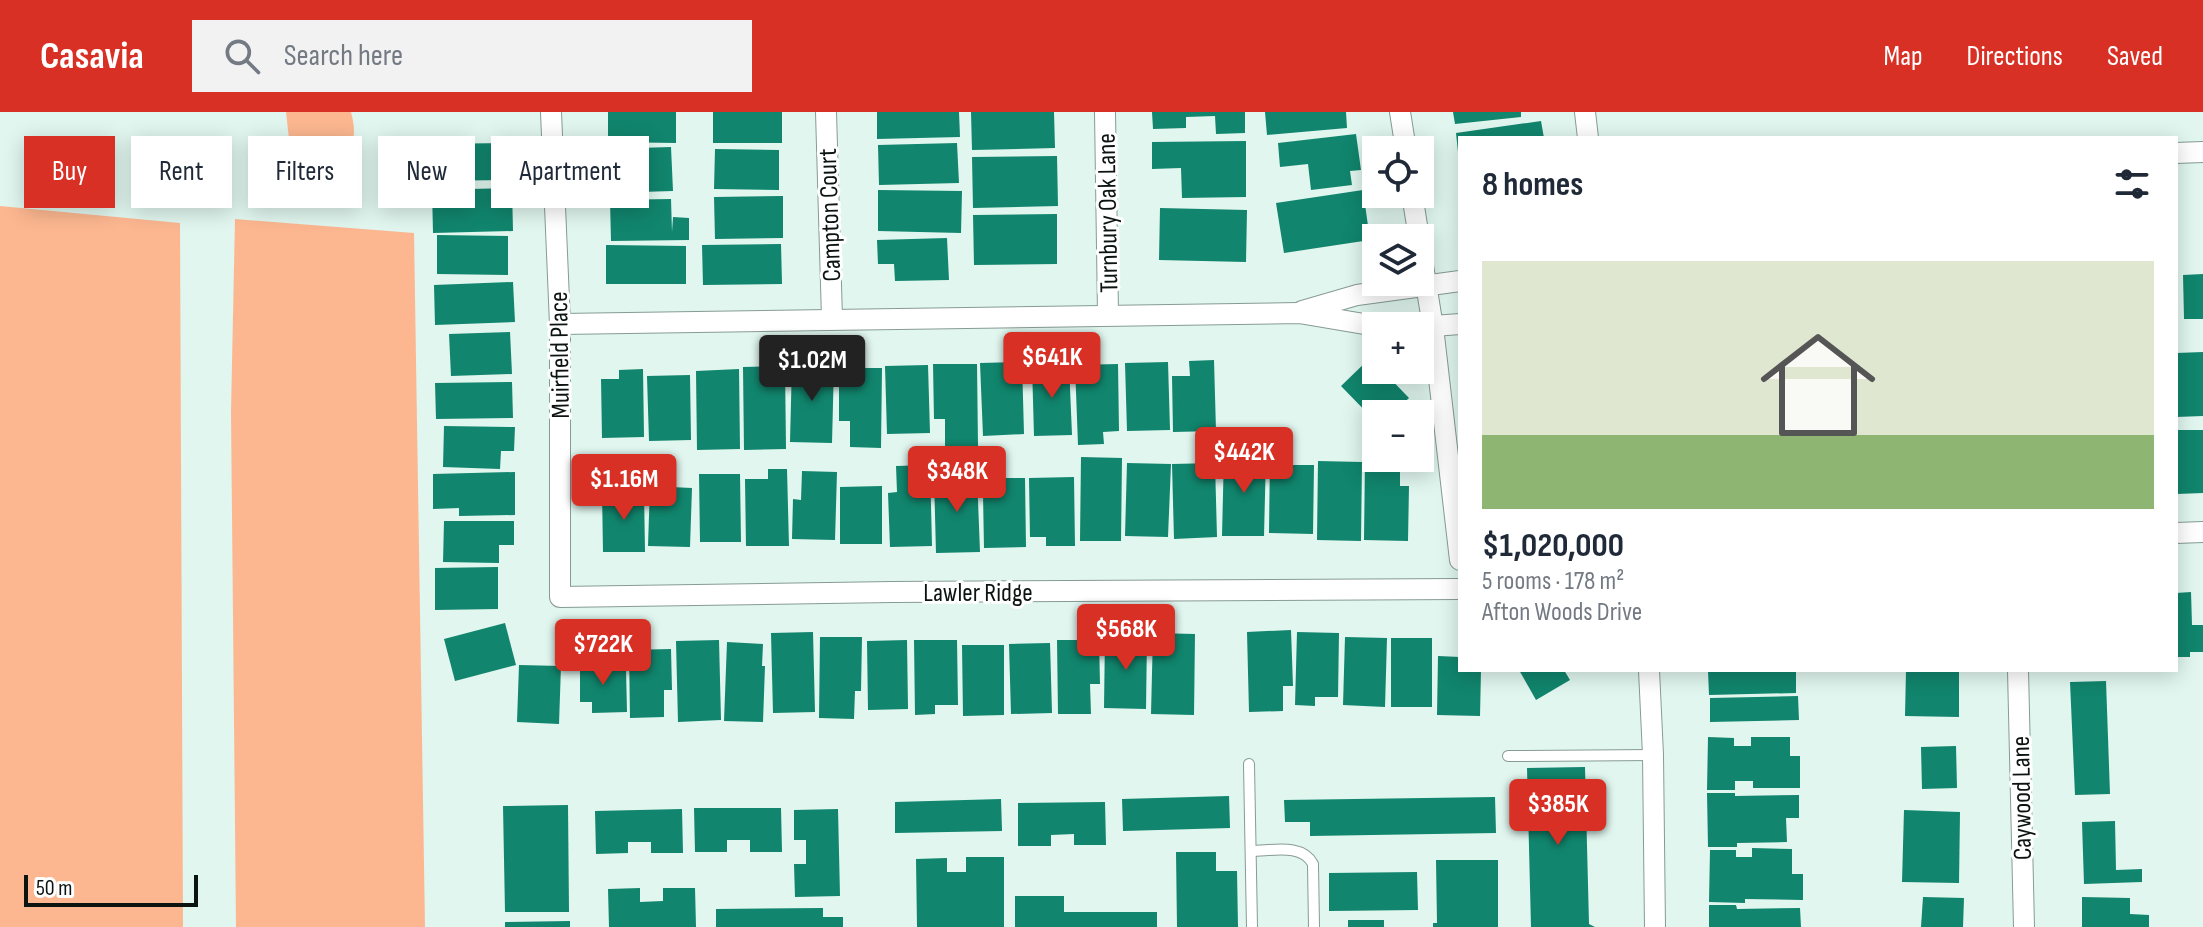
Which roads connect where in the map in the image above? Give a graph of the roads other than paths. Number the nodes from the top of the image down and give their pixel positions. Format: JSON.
{"nodes":[{"id":1,"x":551,"y":112,"type":"edge"},
{"id":2,"x":826,"y":112,"type":"edge"},
{"id":3,"x":1105,"y":112,"type":"edge"},
{"id":4,"x":1400,"y":112,"type":"edge"},
{"id":5,"x":1585,"y":112,"type":"edge"},
{"id":6,"x":1404,"y":136,"type":"edge"},
{"id":7,"x":1588,"y":136,"type":"edge"},
{"id":8,"x":2203,"y":152,"type":"edge"},
{"id":9,"x":2178,"y":153,"type":"edge"},
{"id":10,"x":1458,"y":281,"type":"edge"},
{"id":11,"x":1434,"y":285,"type":"edge"},
{"id":12,"x":1362,"y":294,"type":"edge"},
{"id":13,"x":1299,"y":313,"type":"junction"},
{"id":14,"x":1108,"y":314,"type":"junction"},
{"id":15,"x":832,"y":319,"type":"junction"},
{"id":16,"x":560,"y":324,"type":"junction"},
{"id":17,"x":1362,"y":324,"type":"edge"},
{"id":18,"x":1458,"y":324,"type":"edge"},
{"id":19,"x":1434,"y":326,"type":"edge"},
{"id":20,"x":1434,"y":382,"type":"edge"},
{"id":21,"x":2203,"y":532,"type":"edge"},
{"id":22,"x":2178,"y":533,"type":"edge"},
{"id":23,"x":1458,"y":546,"type":"edge"},
{"id":24,"x":1452,"y":589,"type":"edge"},
{"id":25,"x":560,"y":597,"type":"joint"},
{"id":26,"x":1649,"y":672,"type":"edge"},
{"id":27,"x":2018,"y":672,"type":"edge"},
{"id":28,"x":1653,"y":755,"type":"junction"},
{"id":29,"x":1508,"y":756,"type":"dead end"},
{"id":30,"x":1249,"y":764,"type":"dead end"},
{"id":31,"x":1251,"y":851,"type":"junction"},
{"id":32,"x":1252,"y":927,"type":"edge"},
{"id":33,"x":1314,"y":927,"type":"edge"},
{"id":34,"x":1655,"y":927,"type":"edge"},
{"id":35,"x":2024,"y":927,"type":"edge"}],
"edges":[{"from":1,"to":16,"type":"street","name":"Muirfield Place"},
{"from":2,"to":15,"type":"street","name":"Campton Court"},
{"from":3,"to":14,"type":"street","name":"Turnbury Oak Lane"},
{"from":4,"to":6,"type":"street"},
{"from":5,"to":7,"type":"street"},
{"from":8,"to":9,"type":"street"},
{"from":10,"to":11,"type":"street"},
{"from":12,"to":13,"type":"street"},
{"from":13,"to":14,"type":"street"},
{"from":13,"to":17,"type":"street"},
{"from":14,"to":15,"type":"street"},
{"from":15,"to":16,"type":"street"},
{"from":16,"to":25,"type":"street","name":"Muirfield Place"},
{"from":18,"to":19,"type":"street"},
{"from":20,"to":23,"type":"street"},
{"from":21,"to":22,"type":"street"},
{"from":24,"to":25,"type":"street","name":"Lawler Ridge"},
{"from":26,"to":28,"type":"street"},
{"from":27,"to":35,"type":"street","name":"Caywood Lane"},
{"from":28,"to":29,"type":"lane"},
{"from":28,"to":34,"type":"street"},
{"from":30,"to":31,"type":"lane"},
{"from":31,"to":32,"type":"lane"},
{"from":31,"to":33,"type":"lane"}]}
